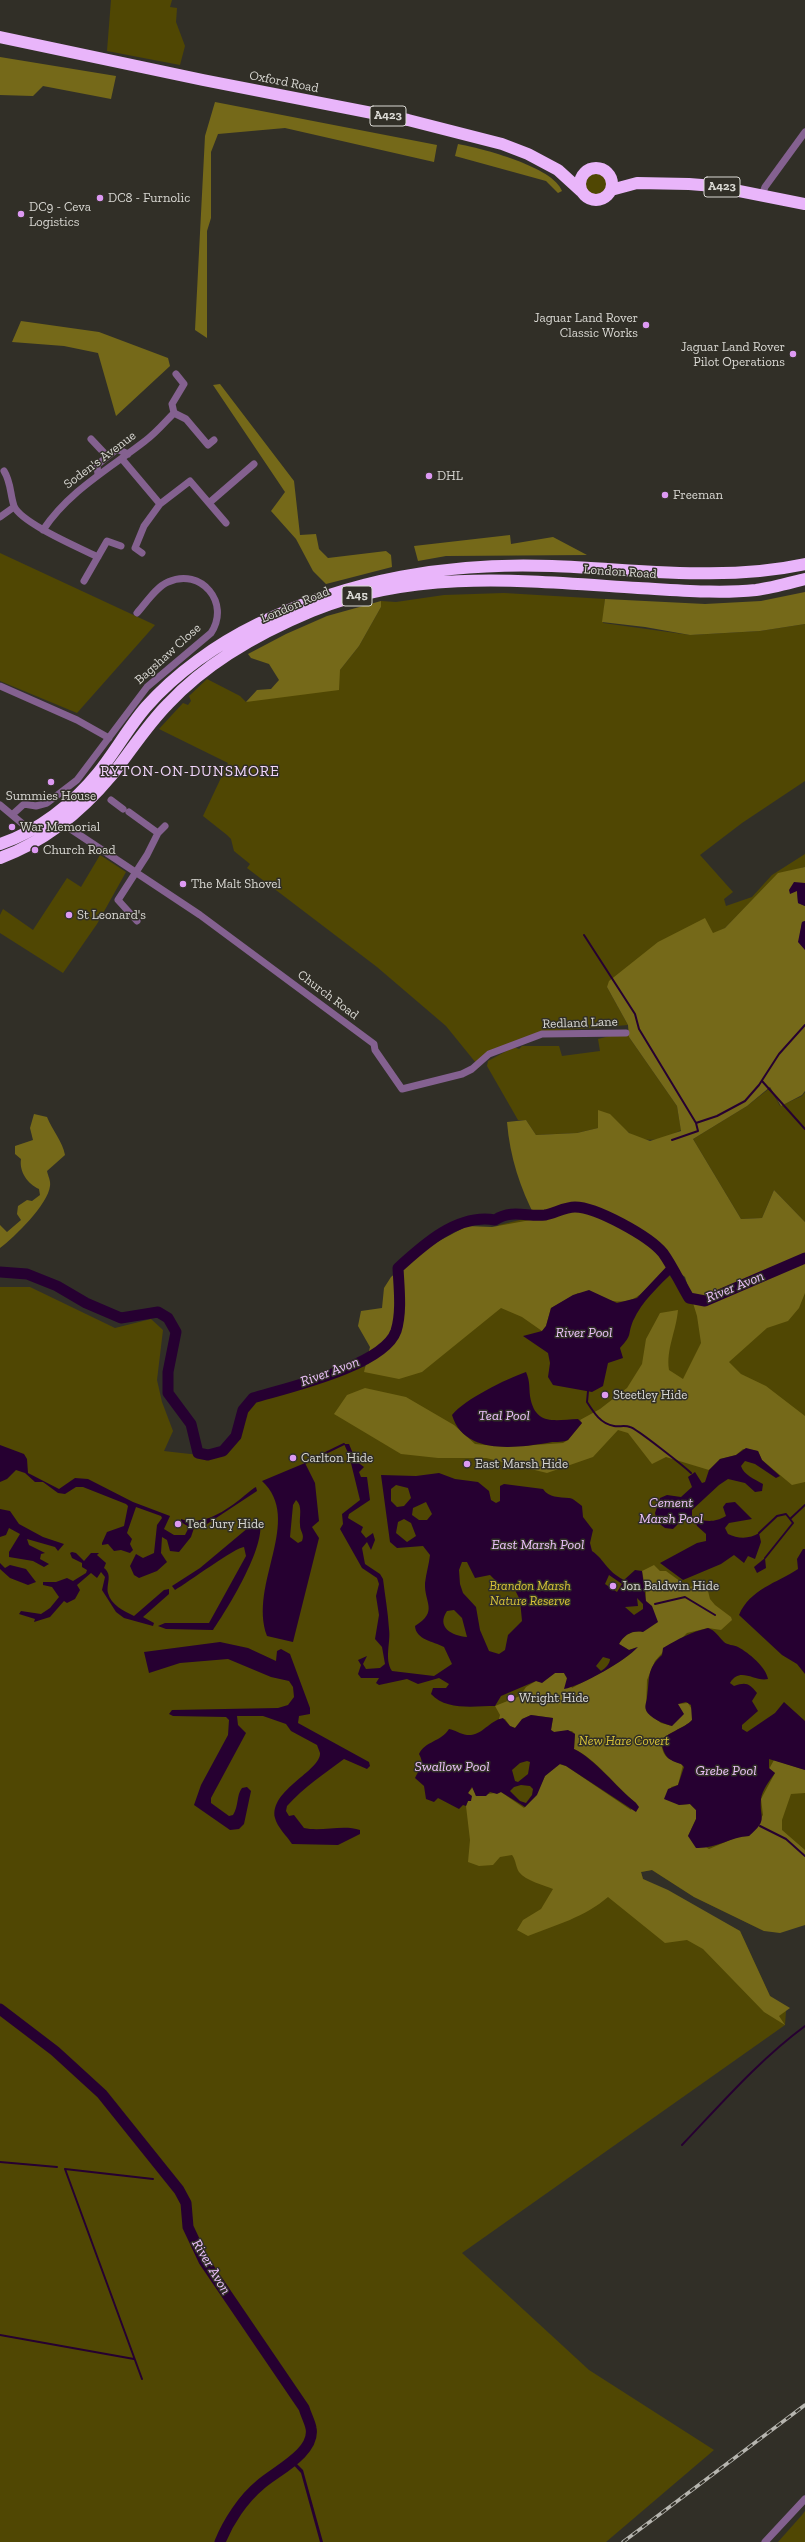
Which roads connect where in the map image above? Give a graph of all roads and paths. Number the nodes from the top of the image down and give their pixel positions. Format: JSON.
{"nodes":[{"id":1,"x":0,"y":37,"type":"edge"},
{"id":2,"x":805,"y":132,"type":"edge"},
{"id":3,"x":558,"y":170,"type":"junction"},
{"id":4,"x":587,"y":170,"type":"junction"},
{"id":5,"x":607,"y":172,"type":"junction"},
{"id":6,"x":637,"y":183,"type":"junction"},
{"id":7,"x":611,"y":190,"type":"junction"},
{"id":8,"x":581,"y":191,"type":"junction"},
{"id":9,"x":762,"y":195,"type":"junction"},
{"id":10,"x":805,"y":204,"type":"edge"},
{"id":11,"x":176,"y":374,"type":"dead end"},
{"id":12,"x":174,"y":413,"type":"junction"},
{"id":13,"x":91,"y":439,"type":"dead end"},
{"id":14,"x":211,"y":442,"type":"dead end"},
{"id":15,"x":128,"y":454,"type":"junction"},
{"id":16,"x":107,"y":456,"type":"junction"},
{"id":17,"x":122,"y":459,"type":"junction"},
{"id":18,"x":254,"y":464,"type":"dead end"},
{"id":19,"x":1,"y":470,"type":"edge"},
{"id":20,"x":98,"y":475,"type":"junction"},
{"id":21,"x":209,"y":503,"type":"junction"},
{"id":22,"x":160,"y":504,"type":"junction"},
{"id":23,"x":14,"y":507,"type":"junction"},
{"id":24,"x":0,"y":517,"type":"edge"},
{"id":25,"x":226,"y":523,"type":"dead end"},
{"id":26,"x":43,"y":530,"type":"junction"},
{"id":27,"x":121,"y":546,"type":"dead end"},
{"id":28,"x":142,"y":553,"type":"dead end"},
{"id":29,"x":98,"y":557,"type":"junction"},
{"id":30,"x":805,"y":564,"type":"edge"},
{"id":31,"x":805,"y":579,"type":"edge"},
{"id":32,"x":84,"y":581,"type":"dead end"},
{"id":33,"x":137,"y":613,"type":"dead end"},
{"id":34,"x":0,"y":686,"type":"edge"},
{"id":35,"x":108,"y":738,"type":"junction"},
{"id":36,"x":111,"y":800,"type":"dead end"},
{"id":37,"x":0,"y":805,"type":"edge"},
{"id":38,"x":12,"y":814,"type":"junction"},
{"id":39,"x":44,"y":821,"type":"junction"},
{"id":40,"x":63,"y":822,"type":"junction"},
{"id":41,"x":165,"y":826,"type":"dead end"},
{"id":42,"x":30,"y":830,"type":"junction"},
{"id":43,"x":158,"y":833,"type":"junction"},
{"id":44,"x":0,"y":844,"type":"edge"},
{"id":45,"x":0,"y":858,"type":"edge"},
{"id":46,"x":136,"y":873,"type":"junction"},
{"id":47,"x":137,"y":922,"type":"dead end"},
{"id":48,"x":626,"y":1033,"type":"dead end"},
{"id":49,"x":402,"y":1089,"type":"joint"},
{"id":50,"x":805,"y":2499,"type":"edge"},
{"id":51,"x":765,"y":2542,"type":"edge"}],
"edges":[{"from":1,"to":3,"type":"highway","name":"Oxford Road","number":"A423"},
{"from":2,"to":9,"type":"street"},
{"from":3,"to":4,"type":"highway","name":"Oxford Road","number":"A423"},
{"from":3,"to":8,"type":"highway","name":"Oxford Road","number":"A423"},
{"from":4,"to":5,"type":"highway"},
{"from":4,"to":8,"type":"highway"},
{"from":5,"to":6,"type":"highway","number":"A423"},
{"from":5,"to":7,"type":"highway"},
{"from":6,"to":7,"type":"highway","number":"A423"},
{"from":6,"to":9,"type":"highway","number":"A423"},
{"from":7,"to":8,"type":"highway"},
{"from":9,"to":10,"type":"highway","number":"A423"},
{"from":11,"to":12,"type":"street"},
{"from":12,"to":14,"type":"street"},
{"from":12,"to":15,"type":"street","name":"Soden's Avenue"},
{"from":13,"to":16,"type":"street"},
{"from":15,"to":16,"type":"street"},
{"from":15,"to":17,"type":"street","name":"Soden's Avenue"},
{"from":16,"to":20,"type":"street"},
{"from":17,"to":20,"type":"street","name":"Soden's Avenue"},
{"from":17,"to":22,"type":"street"},
{"from":18,"to":21,"type":"street"},
{"from":19,"to":23,"type":"street"},
{"from":20,"to":26,"type":"street","name":"Soden's Avenue"},
{"from":21,"to":22,"type":"street"},
{"from":21,"to":25,"type":"street"},
{"from":22,"to":28,"type":"street"},
{"from":23,"to":24,"type":"street"},
{"from":23,"to":26,"type":"street"},
{"from":26,"to":29,"type":"street"},
{"from":27,"to":29,"type":"street"},
{"from":29,"to":32,"type":"street"},
{"from":30,"to":39,"type":"highway","name":"London Road","number":"A45"},
{"from":31,"to":40,"type":"highway","name":"London Road","number":"A45"},
{"from":33,"to":35,"type":"street","name":"Bagshaw Close"},
{"from":34,"to":35,"type":"street"},
{"from":35,"to":38,"type":"street","name":"Bagshaw Close"},
{"from":36,"to":43,"type":"street"},
{"from":37,"to":38,"type":"street"},
{"from":38,"to":42,"type":"street"},
{"from":39,"to":40,"type":"street"},
{"from":39,"to":42,"type":"highway","name":"London Road","number":"A45"},
{"from":40,"to":45,"type":"highway","name":"London Road","number":"A45"},
{"from":40,"to":46,"type":"street","name":"Church Road"},
{"from":41,"to":43,"type":"street"},
{"from":42,"to":44,"type":"highway","name":"London Road","number":"A45"},
{"from":43,"to":46,"type":"street"},
{"from":46,"to":47,"type":"street"},
{"from":46,"to":49,"type":"street","name":"Church Road"},
{"from":48,"to":49,"type":"street","name":"Redland Lane"},
{"from":50,"to":51,"type":"street"}]}
